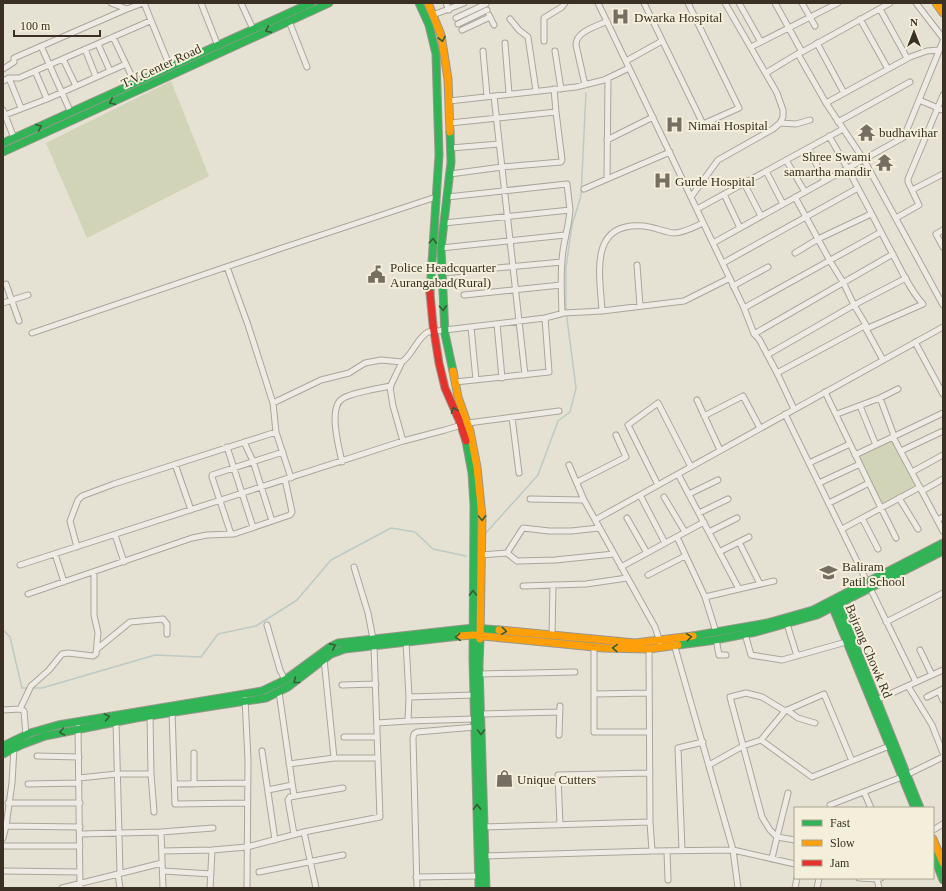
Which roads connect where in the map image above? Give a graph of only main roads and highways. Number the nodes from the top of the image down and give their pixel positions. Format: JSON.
{"nodes":[{"id":1,"x":310,"y":3,"type":"edge"},
{"id":2,"x":329,"y":3,"type":"edge"},
{"id":3,"x":419,"y":3,"type":"edge"},
{"id":4,"x":428,"y":3,"type":"edge"},
{"id":5,"x":936,"y":3,"type":"edge"},
{"id":6,"x":943,"y":13,"type":"edge"},
{"id":7,"x":3,"y":144,"type":"edge"},
{"id":8,"x":3,"y":152,"type":"edge"},
{"id":9,"x":943,"y":546,"type":"edge"},
{"id":10,"x":835,"y":604,"type":"junction"},
{"id":11,"x":477,"y":632,"type":"junction"},
{"id":12,"x":716,"y":636,"type":"junction"},
{"id":13,"x":374,"y":642,"type":"junction"},
{"id":14,"x":362,"y":644,"type":"junction"},
{"id":15,"x":661,"y":644,"type":"junction"},
{"id":16,"x":245,"y":698,"type":"junction"},
{"id":17,"x":874,"y":701,"type":"junction"},
{"id":18,"x":172,"y":709,"type":"junction"},
{"id":19,"x":78,"y":726,"type":"junction"},
{"id":20,"x":3,"y":746,"type":"edge"},
{"id":21,"x":3,"y":754,"type":"edge"},
{"id":22,"x":904,"y":776,"type":"junction"},
{"id":23,"x":914,"y":807,"type":"edge"},
{"id":24,"x":920,"y":807,"type":"edge"},
{"id":25,"x":481,"y":827,"type":"junction"},
{"id":26,"x":934,"y":843,"type":"edge"},
{"id":27,"x":482,"y":856,"type":"junction"},
{"id":28,"x":939,"y":864,"type":"edge"},
{"id":29,"x":943,"y":880,"type":"edge"},
{"id":30,"x":479,"y":888,"type":"edge"},
{"id":31,"x":486,"y":888,"type":"edge"}],
"edges":[{"from":7,"to":1,"type":"main road","name":"T.V.Center Road","one_way":true},
{"from":2,"to":8,"type":"main road","name":"T.V.Center Road","one_way":true},
{"from":11,"to":3,"type":"main road","one_way":true},
{"from":4,"to":11,"type":"main road","one_way":true},
{"from":5,"to":6,"type":"main road"},
{"from":9,"to":10,"type":"main road"},
{"from":10,"to":12,"type":"main road"},
{"from":10,"to":12,"type":"main road"},
{"from":10,"to":17,"type":"main road","name":"Bajrang Chowk Rd"},
{"from":10,"to":17,"type":"main road","name":"Bajrang Chowk Rd"},
{"from":11,"to":13,"type":"main road"},
{"from":11,"to":13,"type":"main road","one_way":true},
{"from":11,"to":15,"type":"main road","one_way":true},
{"from":15,"to":11,"type":"main road","one_way":true},
{"from":11,"to":25,"type":"main road","one_way":true},
{"from":25,"to":11,"type":"main road","one_way":true},
{"from":12,"to":15,"type":"main road"},
{"from":13,"to":14,"type":"main road"},
{"from":14,"to":16,"type":"main road","one_way":true},
{"from":16,"to":14,"type":"main road","one_way":true},
{"from":16,"to":18,"type":"main road"},
{"from":17,"to":22,"type":"main road","name":"Bajrang Chowk Rd"},
{"from":19,"to":18,"type":"main road","one_way":true},
{"from":18,"to":19,"type":"main road"},
{"from":19,"to":20,"type":"main road"},
{"from":19,"to":21,"type":"main road","one_way":true},
{"from":22,"to":23,"type":"main road","name":"Bajrang Chowk Rd"},
{"from":22,"to":24,"type":"main road","name":"Bajrang Chowk Rd"},
{"from":25,"to":27,"type":"main road"},
{"from":26,"to":28,"type":"main road"},
{"from":27,"to":30,"type":"main road"},
{"from":27,"to":31,"type":"main road"},
{"from":28,"to":29,"type":"main road"}]}
